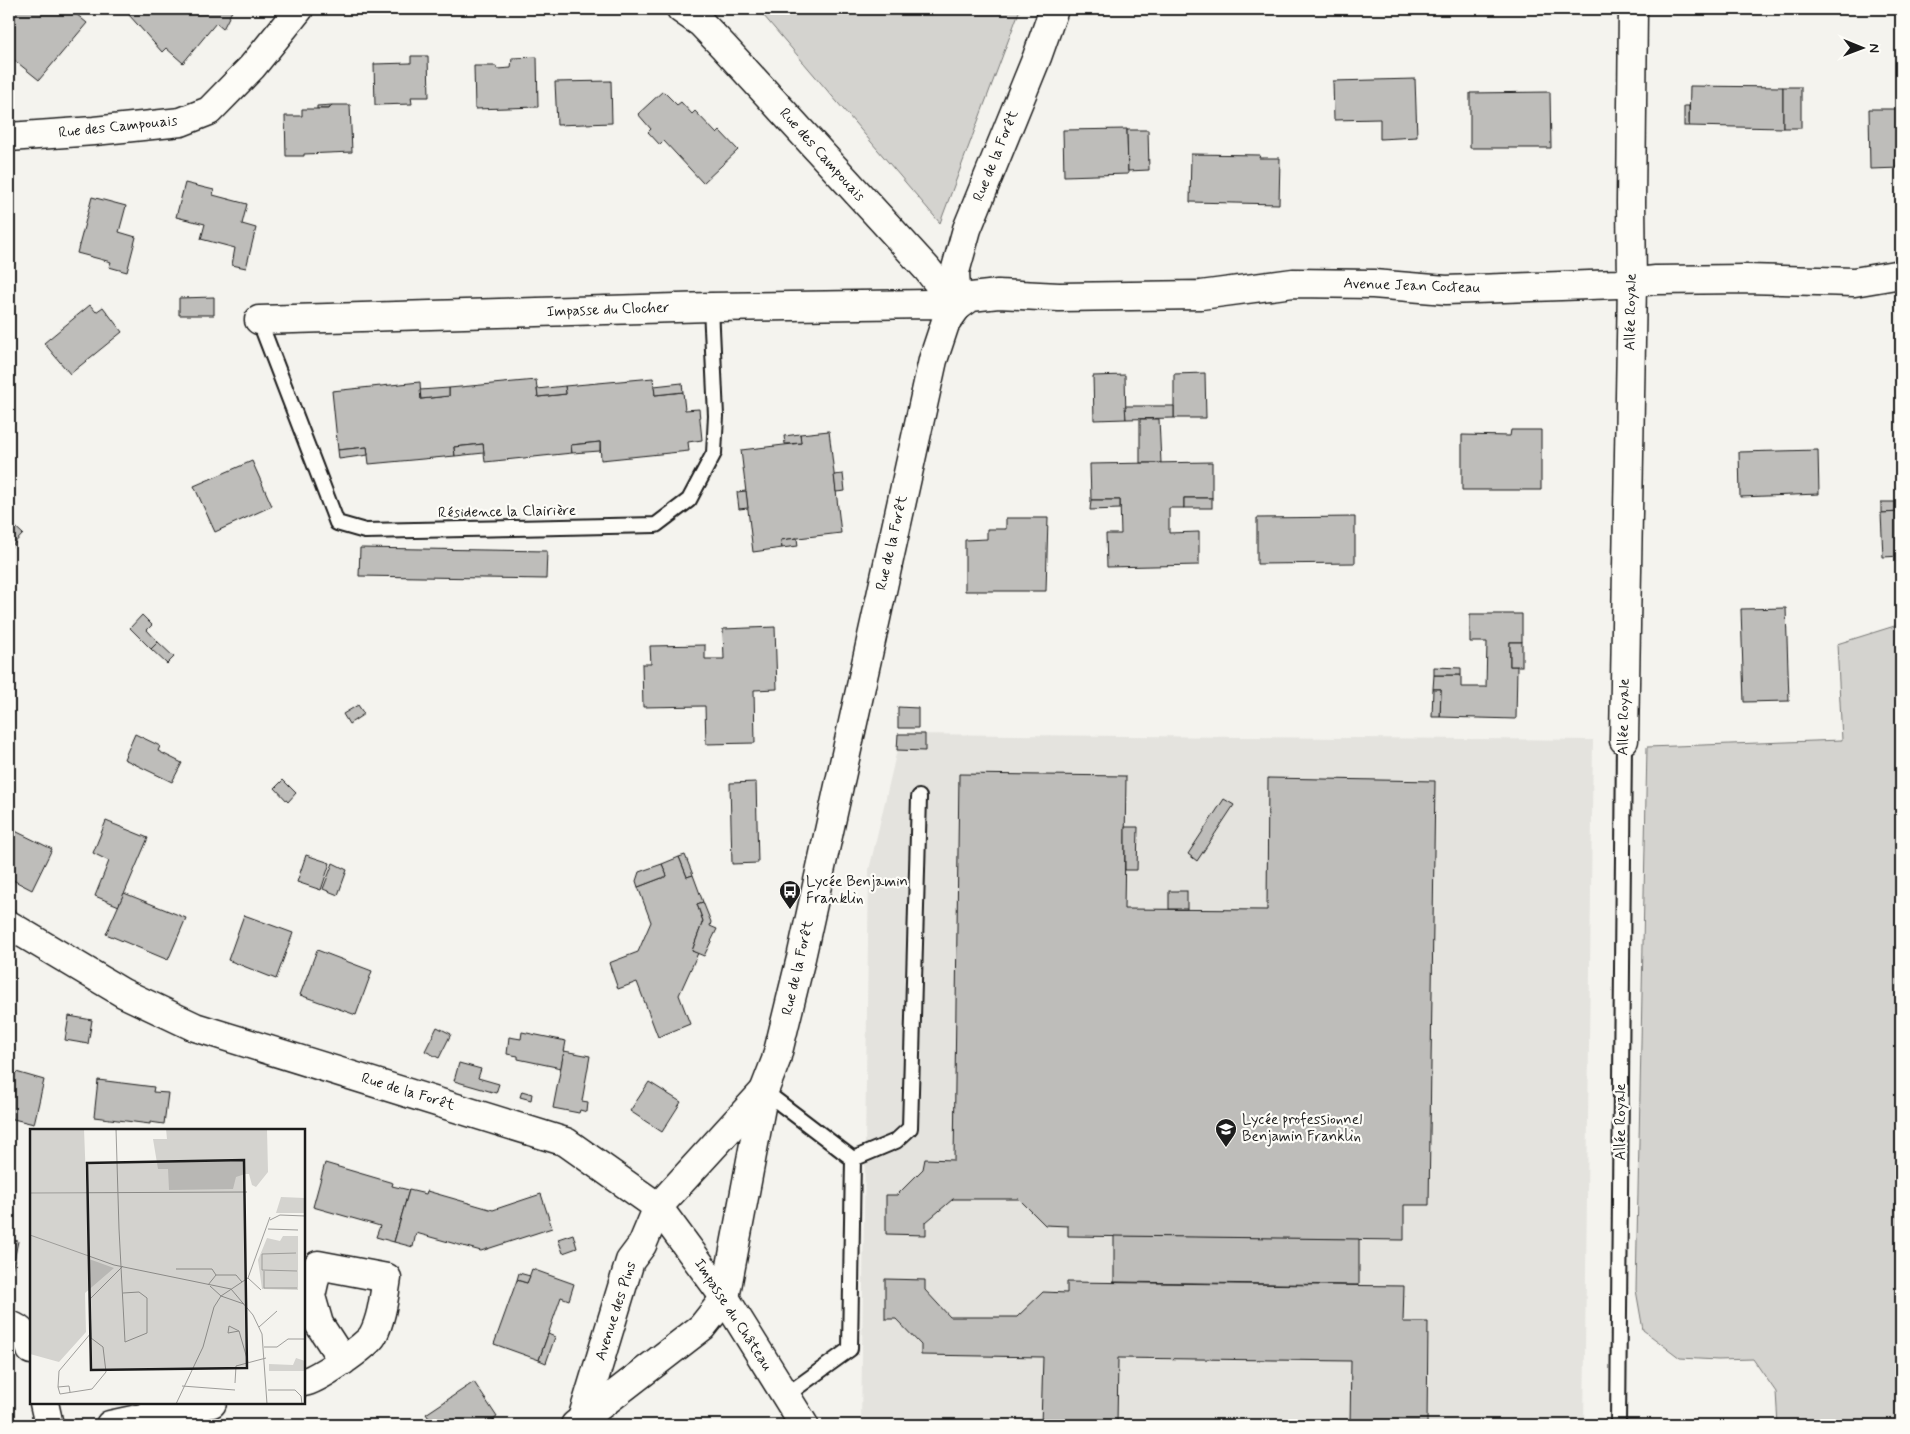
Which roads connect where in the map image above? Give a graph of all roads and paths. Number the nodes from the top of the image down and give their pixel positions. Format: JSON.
{"nodes":[{"id":1,"x":299,"y":9,"type":"edge"},
{"id":2,"x":681,"y":9,"type":"edge"},
{"id":3,"x":1054,"y":9,"type":"edge"},
{"id":4,"x":1633,"y":9,"type":"edge"},
{"id":5,"x":9,"y":137,"type":"edge"},
{"id":6,"x":1901,"y":274,"type":"edge"},
{"id":7,"x":1632,"y":283,"type":"junction"},
{"id":8,"x":711,"y":307,"type":"junction"},
{"id":9,"x":957,"y":307,"type":"junction"},
{"id":10,"x":259,"y":320,"type":"joint"},
{"id":11,"x":1624,"y":740,"type":"joint"},
{"id":12,"x":918,"y":797,"type":"dead end"},
{"id":13,"x":9,"y":925,"type":"edge"},
{"id":14,"x":764,"y":1091,"type":"junction"},
{"id":15,"x":853,"y":1159,"type":"junction"},
{"id":16,"x":658,"y":1207,"type":"junction"},
{"id":17,"x":726,"y":1298,"type":"junction"},
{"id":18,"x":9,"y":1324,"type":"edge"},
{"id":19,"x":30,"y":1346,"type":"edge"},
{"id":20,"x":343,"y":1361,"type":"dead end"},
{"id":21,"x":305,"y":1382,"type":"edge"},
{"id":22,"x":785,"y":1396,"type":"junction"},
{"id":23,"x":44,"y":1404,"type":"edge"},
{"id":24,"x":207,"y":1404,"type":"edge"},
{"id":25,"x":579,"y":1422,"type":"edge"},
{"id":26,"x":50,"y":1425,"type":"edge"},
{"id":27,"x":110,"y":1425,"type":"edge"},
{"id":28,"x":804,"y":1425,"type":"edge"},
{"id":29,"x":1618,"y":1425,"type":"edge"}],
"edges":[{"from":1,"to":5,"type":"street","name":"Rue des Campouais"},
{"from":2,"to":9,"type":"street","name":"Rue des Campouais"},
{"from":3,"to":9,"type":"street","name":"Rue de la Forêt"},
{"from":4,"to":7,"type":"street","name":"Allée Royale"},
{"from":6,"to":7,"type":"street","name":"Avenue Jean Cocteau"},
{"from":7,"to":9,"type":"street","name":"Avenue Jean Cocteau"},
{"from":7,"to":11,"type":"street","name":"Allée Royale"},
{"from":8,"to":9,"type":"street","name":"Impasse du Clocher"},
{"from":8,"to":10,"type":"street","name":"Impasse du Clocher"},
{"from":8,"to":10,"type":"lane","name":"Résidence la Clairière"},
{"from":9,"to":14,"type":"street","name":"Rue de la Forêt"},
{"from":11,"to":29,"type":"lane","name":"Allée Royale"},
{"from":12,"to":15,"type":"lane"},
{"from":13,"to":16,"type":"street","name":"Rue de la Forêt"},
{"from":14,"to":15,"type":"lane"},
{"from":14,"to":16,"type":"street","name":"Rue de la Forêt"},
{"from":14,"to":17,"type":"street","name":"Rue de la Forêt"},
{"from":15,"to":22,"type":"lane"},
{"from":16,"to":17,"type":"street","name":"Impasse du Château"},
{"from":16,"to":25,"type":"street","name":"Avenue des Pins"},
{"from":17,"to":22,"type":"street","name":"Impasse du Château"},
{"from":17,"to":25,"type":"street","name":"Avenue des Pins"},
{"from":18,"to":19,"type":"street"},
{"from":20,"to":21,"type":"street"},
{"from":22,"to":28,"type":"street","name":"Impasse du Château"},
{"from":23,"to":26,"type":"street"},
{"from":24,"to":27,"type":"street"}]}
